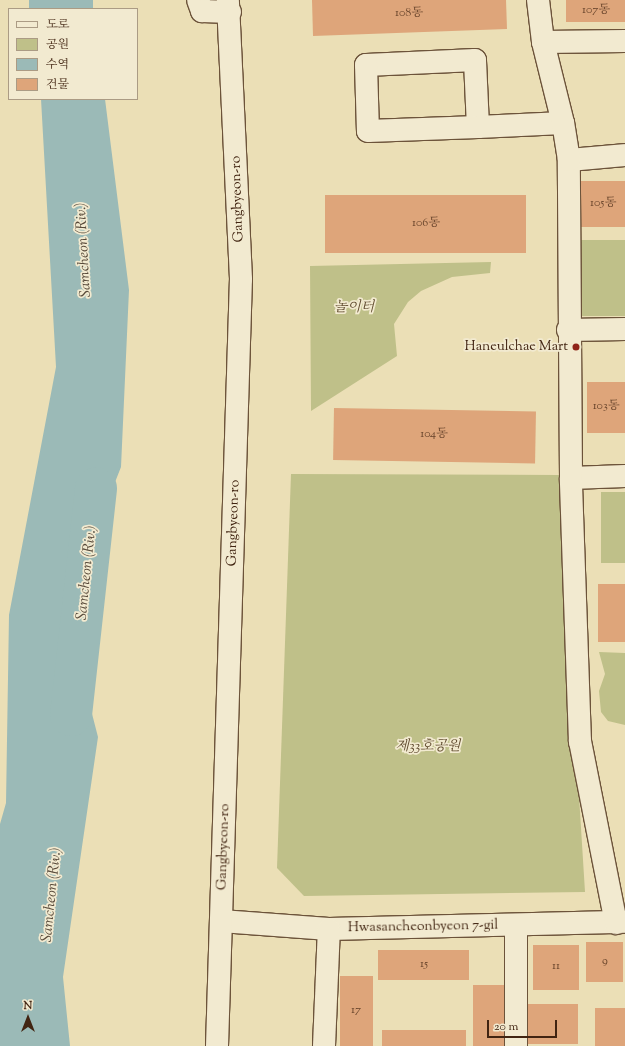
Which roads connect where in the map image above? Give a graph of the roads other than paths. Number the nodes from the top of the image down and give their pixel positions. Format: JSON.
{"nodes":[{"id":1,"x":198,"y":0,"type":"edge"},
{"id":2,"x":538,"y":0,"type":"edge"},
{"id":3,"x":229,"y":6,"type":"edge"},
{"id":4,"x":625,"y":41,"type":"edge"},
{"id":5,"x":543,"y":42,"type":"junction"},
{"id":6,"x":563,"y":123,"type":"junction"},
{"id":7,"x":478,"y":127,"type":"junction"},
{"id":8,"x":625,"y":155,"type":"edge"},
{"id":9,"x":569,"y":160,"type":"junction"},
{"id":10,"x":625,"y":329,"type":"edge"},
{"id":11,"x":568,"y":330,"type":"junction"},
{"id":12,"x":625,"y":476,"type":"edge"},
{"id":13,"x":571,"y":478,"type":"junction"},
{"id":14,"x":221,"y":921,"type":"junction"},
{"id":15,"x":620,"y":922,"type":"edge"},
{"id":16,"x":516,"y":925,"type":"junction"},
{"id":17,"x":328,"y":929,"type":"junction"},
{"id":18,"x":217,"y":1046,"type":"edge"},
{"id":19,"x":324,"y":1046,"type":"edge"},
{"id":20,"x":516,"y":1046,"type":"edge"}],
"edges":[{"from":1,"to":3,"type":"street"},
{"from":2,"to":5,"type":"street"},
{"from":3,"to":14,"type":"street","name":"Gangbyeon-ro"},
{"from":4,"to":5,"type":"street"},
{"from":5,"to":6,"type":"street"},
{"from":6,"to":7,"type":"street"},
{"from":6,"to":9,"type":"street"},
{"from":7,"to":7,"type":"street"},
{"from":8,"to":9,"type":"street"},
{"from":9,"to":11,"type":"street"},
{"from":10,"to":11,"type":"street"},
{"from":11,"to":13,"type":"street"},
{"from":12,"to":13,"type":"street"},
{"from":13,"to":15,"type":"street"},
{"from":14,"to":17,"type":"street","name":"Hwasancheonbyeon 7-gil"},
{"from":14,"to":18,"type":"street","name":"Gangbyeon-ro"},
{"from":15,"to":16,"type":"street","name":"Hwasancheonbyeon 7-gil"},
{"from":16,"to":17,"type":"street","name":"Hwasancheonbyeon 7-gil"},
{"from":16,"to":20,"type":"street"},
{"from":17,"to":19,"type":"street"}]}
